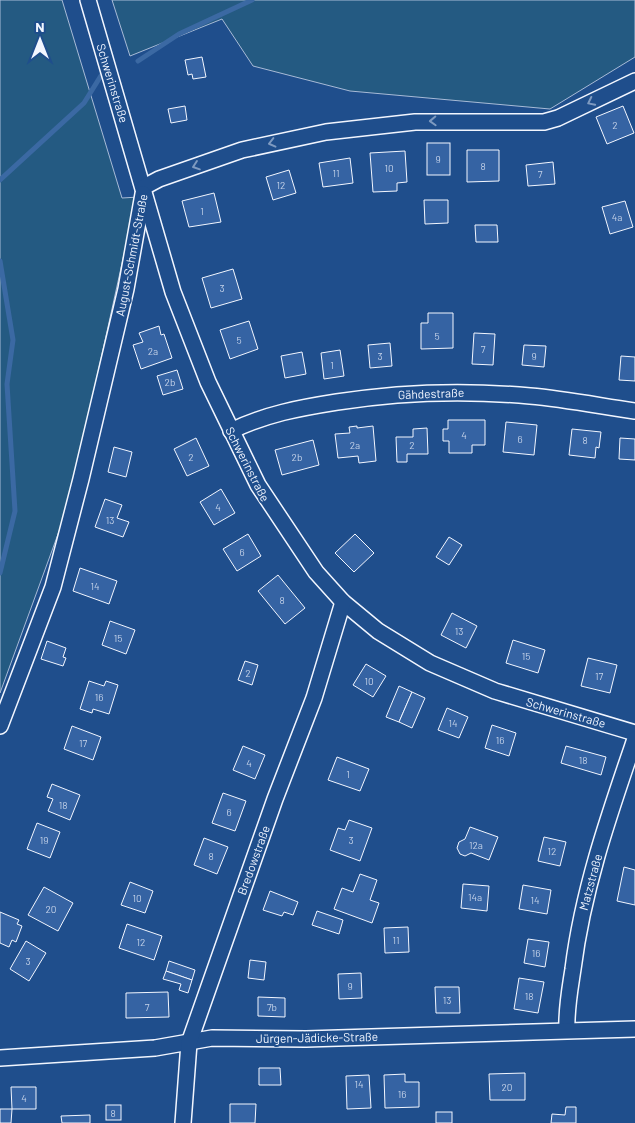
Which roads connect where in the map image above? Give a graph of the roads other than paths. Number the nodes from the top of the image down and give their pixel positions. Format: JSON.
{"nodes":[{"id":1,"x":88,"y":0,"type":"edge"},
{"id":2,"x":635,"y":81,"type":"edge"},
{"id":3,"x":144,"y":187,"type":"junction"},
{"id":4,"x":635,"y":411,"type":"edge"},
{"id":5,"x":231,"y":431,"type":"junction"},
{"id":6,"x":343,"y":602,"type":"junction"},
{"id":7,"x":0,"y":726,"type":"edge"},
{"id":8,"x":635,"y":732,"type":"edge"},
{"id":9,"x":635,"y":739,"type":"edge"},
{"id":10,"x":635,"y":1029,"type":"edge"},
{"id":11,"x":567,"y":1030,"type":"junction"},
{"id":12,"x":189,"y":1043,"type":"junction"},
{"id":13,"x":0,"y":1058,"type":"edge"},
{"id":14,"x":183,"y":1123,"type":"edge"}],
"edges":[{"from":1,"to":3,"type":"street","name":"Schwerinstraße"},
{"from":2,"to":3,"type":"street","name":"August-Schmidt-Straße","one_way":true},
{"from":3,"to":5,"type":"street","name":"Schwerinstraße"},
{"from":3,"to":7,"type":"street","name":"August-Schmidt-Straße"},
{"from":4,"to":5,"type":"street","name":"Gähdestraße"},
{"from":5,"to":6,"type":"street","name":"Schwerinstraße"},
{"from":6,"to":8,"type":"street","name":"Schwerinstraße"},
{"from":6,"to":12,"type":"street","name":"Bredowstraße"},
{"from":9,"to":11,"type":"street","name":"Matzstraße"},
{"from":10,"to":11,"type":"street","name":"Jürgen-Jädicke-Straße"},
{"from":11,"to":12,"type":"street","name":"Jürgen-Jädicke-Straße"},
{"from":12,"to":13,"type":"street","name":"Jürgen-Jädicke-Straße"},
{"from":12,"to":14,"type":"street","name":"Bredowstraße"}]}
